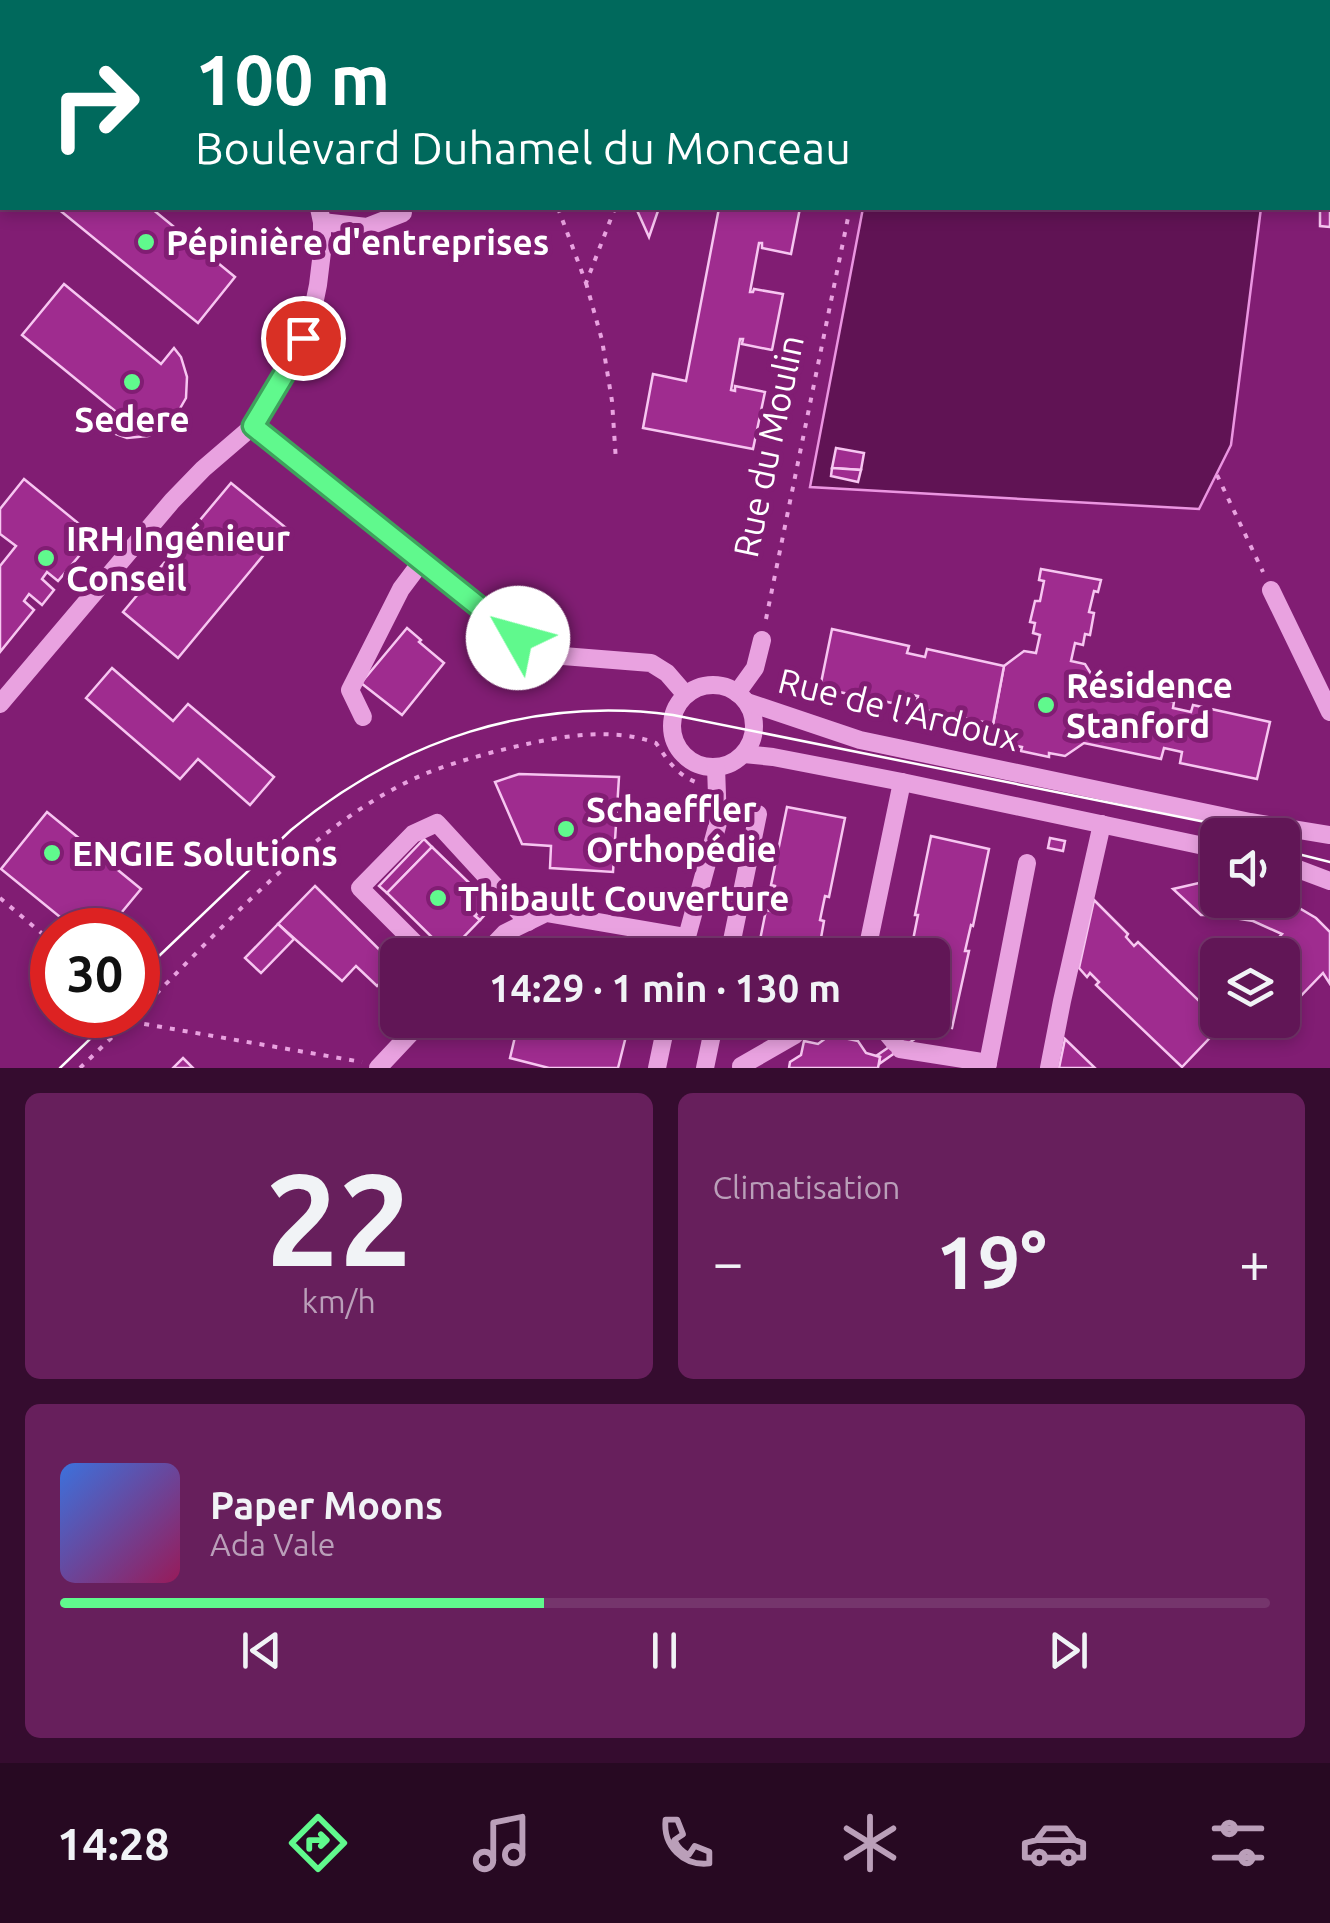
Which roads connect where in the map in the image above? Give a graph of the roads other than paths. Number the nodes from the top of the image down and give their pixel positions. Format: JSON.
{"nodes":[{"id":1,"x":403,"y":213,"type":"dead end"},
{"id":2,"x":321,"y":215,"type":"edge"},
{"id":3,"x":253,"y":426,"type":"junction"},
{"id":4,"x":422,"y":560,"type":"junction"},
{"id":5,"x":1271,"y":590,"type":"road end"},
{"id":6,"x":762,"y":640,"type":"road end"},
{"id":7,"x":686,"y":695,"type":"junction"},
{"id":8,"x":742,"y":698,"type":"junction"},
{"id":9,"x":0,"y":704,"type":"edge"},
{"id":10,"x":1330,"y":712,"type":"edge"},
{"id":11,"x":363,"y":717,"type":"dead end"},
{"id":12,"x":744,"y":754,"type":"junction"},
{"id":13,"x":716,"y":767,"type":"junction"},
{"id":14,"x":902,"y":782,"type":"junction"},
{"id":15,"x":758,"y":814,"type":"dead end"},
{"id":16,"x":1102,"y":824,"type":"junction"},
{"id":17,"x":1330,"y":835,"type":"edge"},
{"id":18,"x":1200,"y":845,"type":"edge"},
{"id":19,"x":1027,"y":862,"type":"dead end"},
{"id":20,"x":1300,"y":870,"type":"edge"},
{"id":21,"x":1330,"y":881,"type":"edge"},
{"id":22,"x":528,"y":922,"type":"junction"},
{"id":23,"x":410,"y":938,"type":"edge"},
{"id":24,"x":501,"y":938,"type":"edge"},
{"id":25,"x":651,"y":938,"type":"edge"},
{"id":26,"x":686,"y":938,"type":"edge"},
{"id":27,"x":732,"y":938,"type":"edge"},
{"id":28,"x":870,"y":938,"type":"edge"},
{"id":29,"x":407,"y":1038,"type":"edge"},
{"id":30,"x":664,"y":1038,"type":"edge"},
{"id":31,"x":711,"y":1038,"type":"edge"},
{"id":32,"x":790,"y":1038,"type":"edge"},
{"id":33,"x":891,"y":1038,"type":"edge"},
{"id":34,"x":706,"y":1065,"type":"edge"},
{"id":35,"x":987,"y":1066,"type":"edge"},
{"id":36,"x":380,"y":1067,"type":"edge"},
{"id":37,"x":742,"y":1067,"type":"edge"},
{"id":38,"x":656,"y":1068,"type":"edge"},
{"id":39,"x":1049,"y":1068,"type":"edge"}],
"edges":[{"from":1,"to":2,"type":"street"},
{"from":2,"to":3,"type":"street"},
{"from":3,"to":4,"type":"street"},
{"from":3,"to":9,"type":"street"},
{"from":4,"to":7,"type":"street"},
{"from":4,"to":11,"type":"street"},
{"from":5,"to":10,"type":"street"},
{"from":6,"to":8,"type":"street"},
{"from":7,"to":8,"type":"street"},
{"from":7,"to":13,"type":"street"},
{"from":8,"to":12,"type":"street"},
{"from":8,"to":17,"type":"street","name":"Rue de l'Ardoux"},
{"from":12,"to":13,"type":"street"},
{"from":12,"to":14,"type":"street","name":"Rue de l'Ardoux"},
{"from":13,"to":26,"type":"street"},
{"from":14,"to":16,"type":"street","name":"Rue de l'Ardoux"},
{"from":14,"to":28,"type":"street"},
{"from":15,"to":27,"type":"street"},
{"from":16,"to":18,"type":"street","name":"Rue de l'Ardoux"},
{"from":16,"to":39,"type":"street"},
{"from":19,"to":35,"type":"street"},
{"from":20,"to":21,"type":"street"},
{"from":22,"to":23,"type":"street"},
{"from":22,"to":24,"type":"street"},
{"from":22,"to":25,"type":"street"},
{"from":29,"to":36,"type":"street"},
{"from":30,"to":38,"type":"street"},
{"from":31,"to":34,"type":"street"},
{"from":32,"to":37,"type":"street"},
{"from":33,"to":35,"type":"street"},
{"from":34,"to":37,"type":"street"}]}
